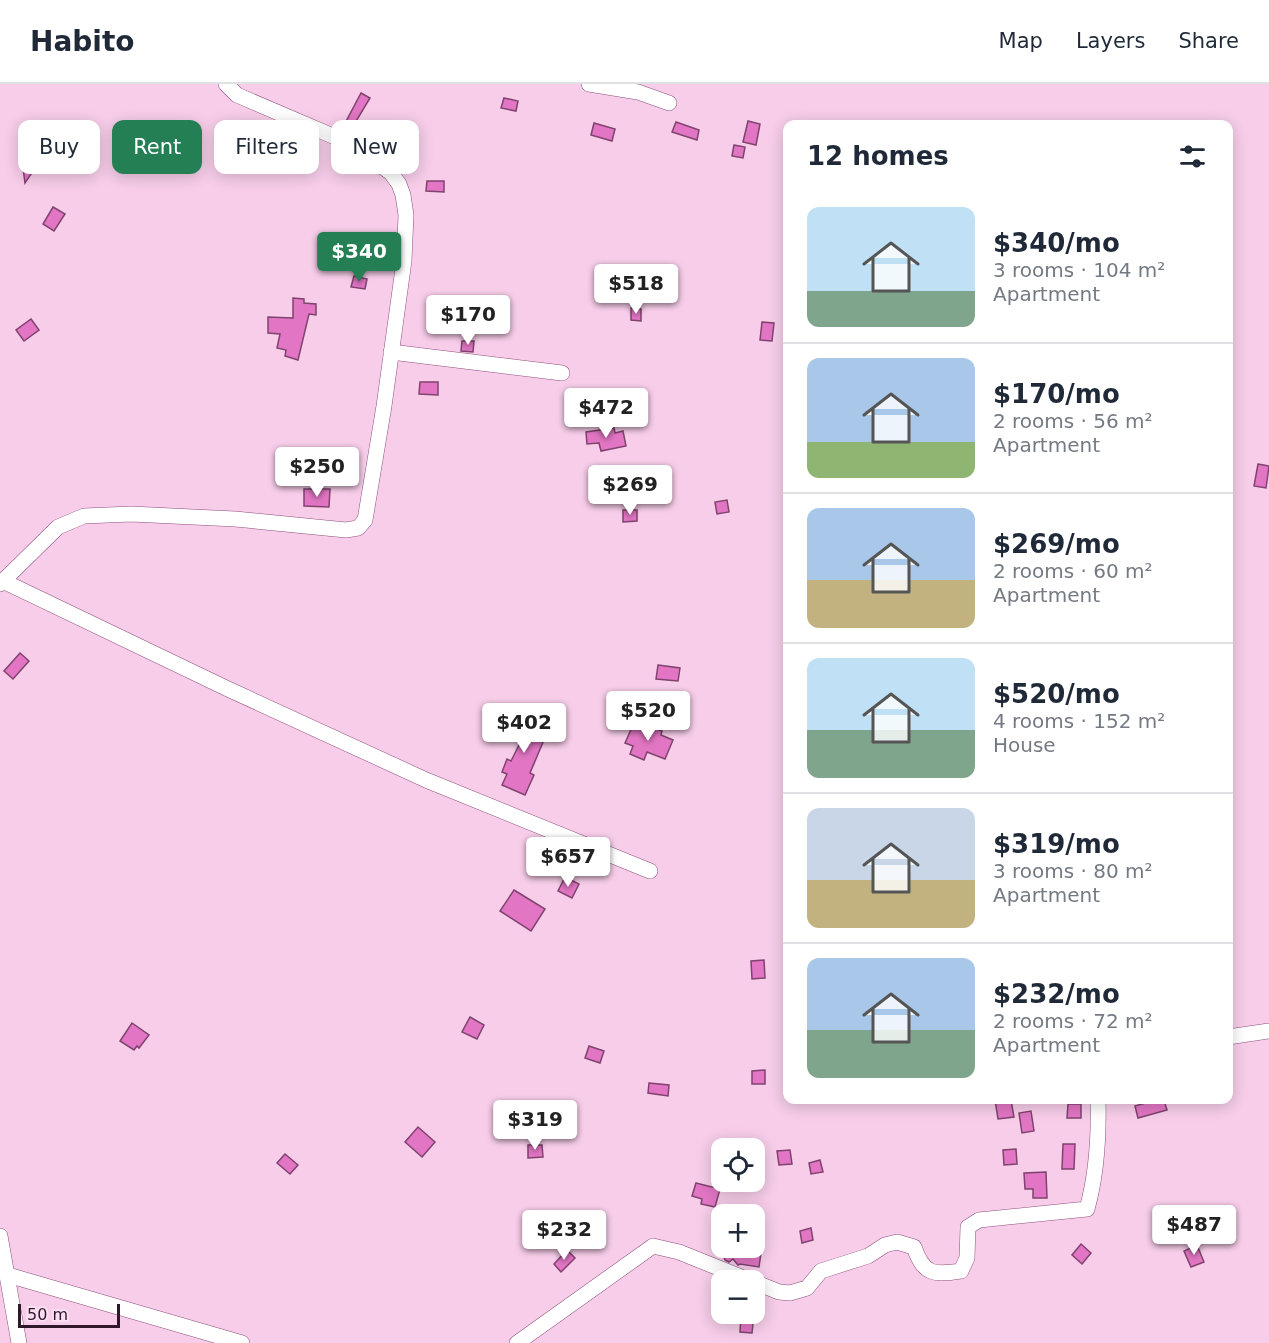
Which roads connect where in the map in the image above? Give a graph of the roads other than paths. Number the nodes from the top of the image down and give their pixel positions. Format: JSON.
{"nodes":[{"id":1,"x":226,"y":84,"type":"edge"},
{"id":2,"x":589,"y":84,"type":"edge"},
{"id":3,"x":669,"y":103,"type":"dead end"},
{"id":4,"x":391,"y":352,"type":"junction"},
{"id":5,"x":562,"y":373,"type":"dead end"},
{"id":6,"x":2,"y":583,"type":"edge"},
{"id":7,"x":650,"y":871,"type":"dead end"},
{"id":8,"x":1269,"y":1031,"type":"edge"},
{"id":9,"x":1233,"y":1036,"type":"edge"},
{"id":10,"x":1098,"y":1104,"type":"edge"},
{"id":11,"x":0,"y":1236,"type":"edge"},
{"id":12,"x":723,"y":1270,"type":"edge"},
{"id":13,"x":8,"y":1275,"type":"junction"},
{"id":14,"x":765,"y":1287,"type":"edge"},
{"id":15,"x":19,"y":1343,"type":"edge"},
{"id":16,"x":242,"y":1343,"type":"edge"},
{"id":17,"x":517,"y":1343,"type":"edge"}],
"edges":[{"from":1,"to":4,"type":"street"},
{"from":2,"to":3,"type":"street"},
{"from":4,"to":5,"type":"street"},
{"from":4,"to":6,"type":"street"},
{"from":6,"to":7,"type":"street"},
{"from":8,"to":9,"type":"street"},
{"from":10,"to":14,"type":"street"},
{"from":11,"to":13,"type":"street"},
{"from":12,"to":17,"type":"street"},
{"from":13,"to":15,"type":"street"},
{"from":13,"to":16,"type":"street"}]}
